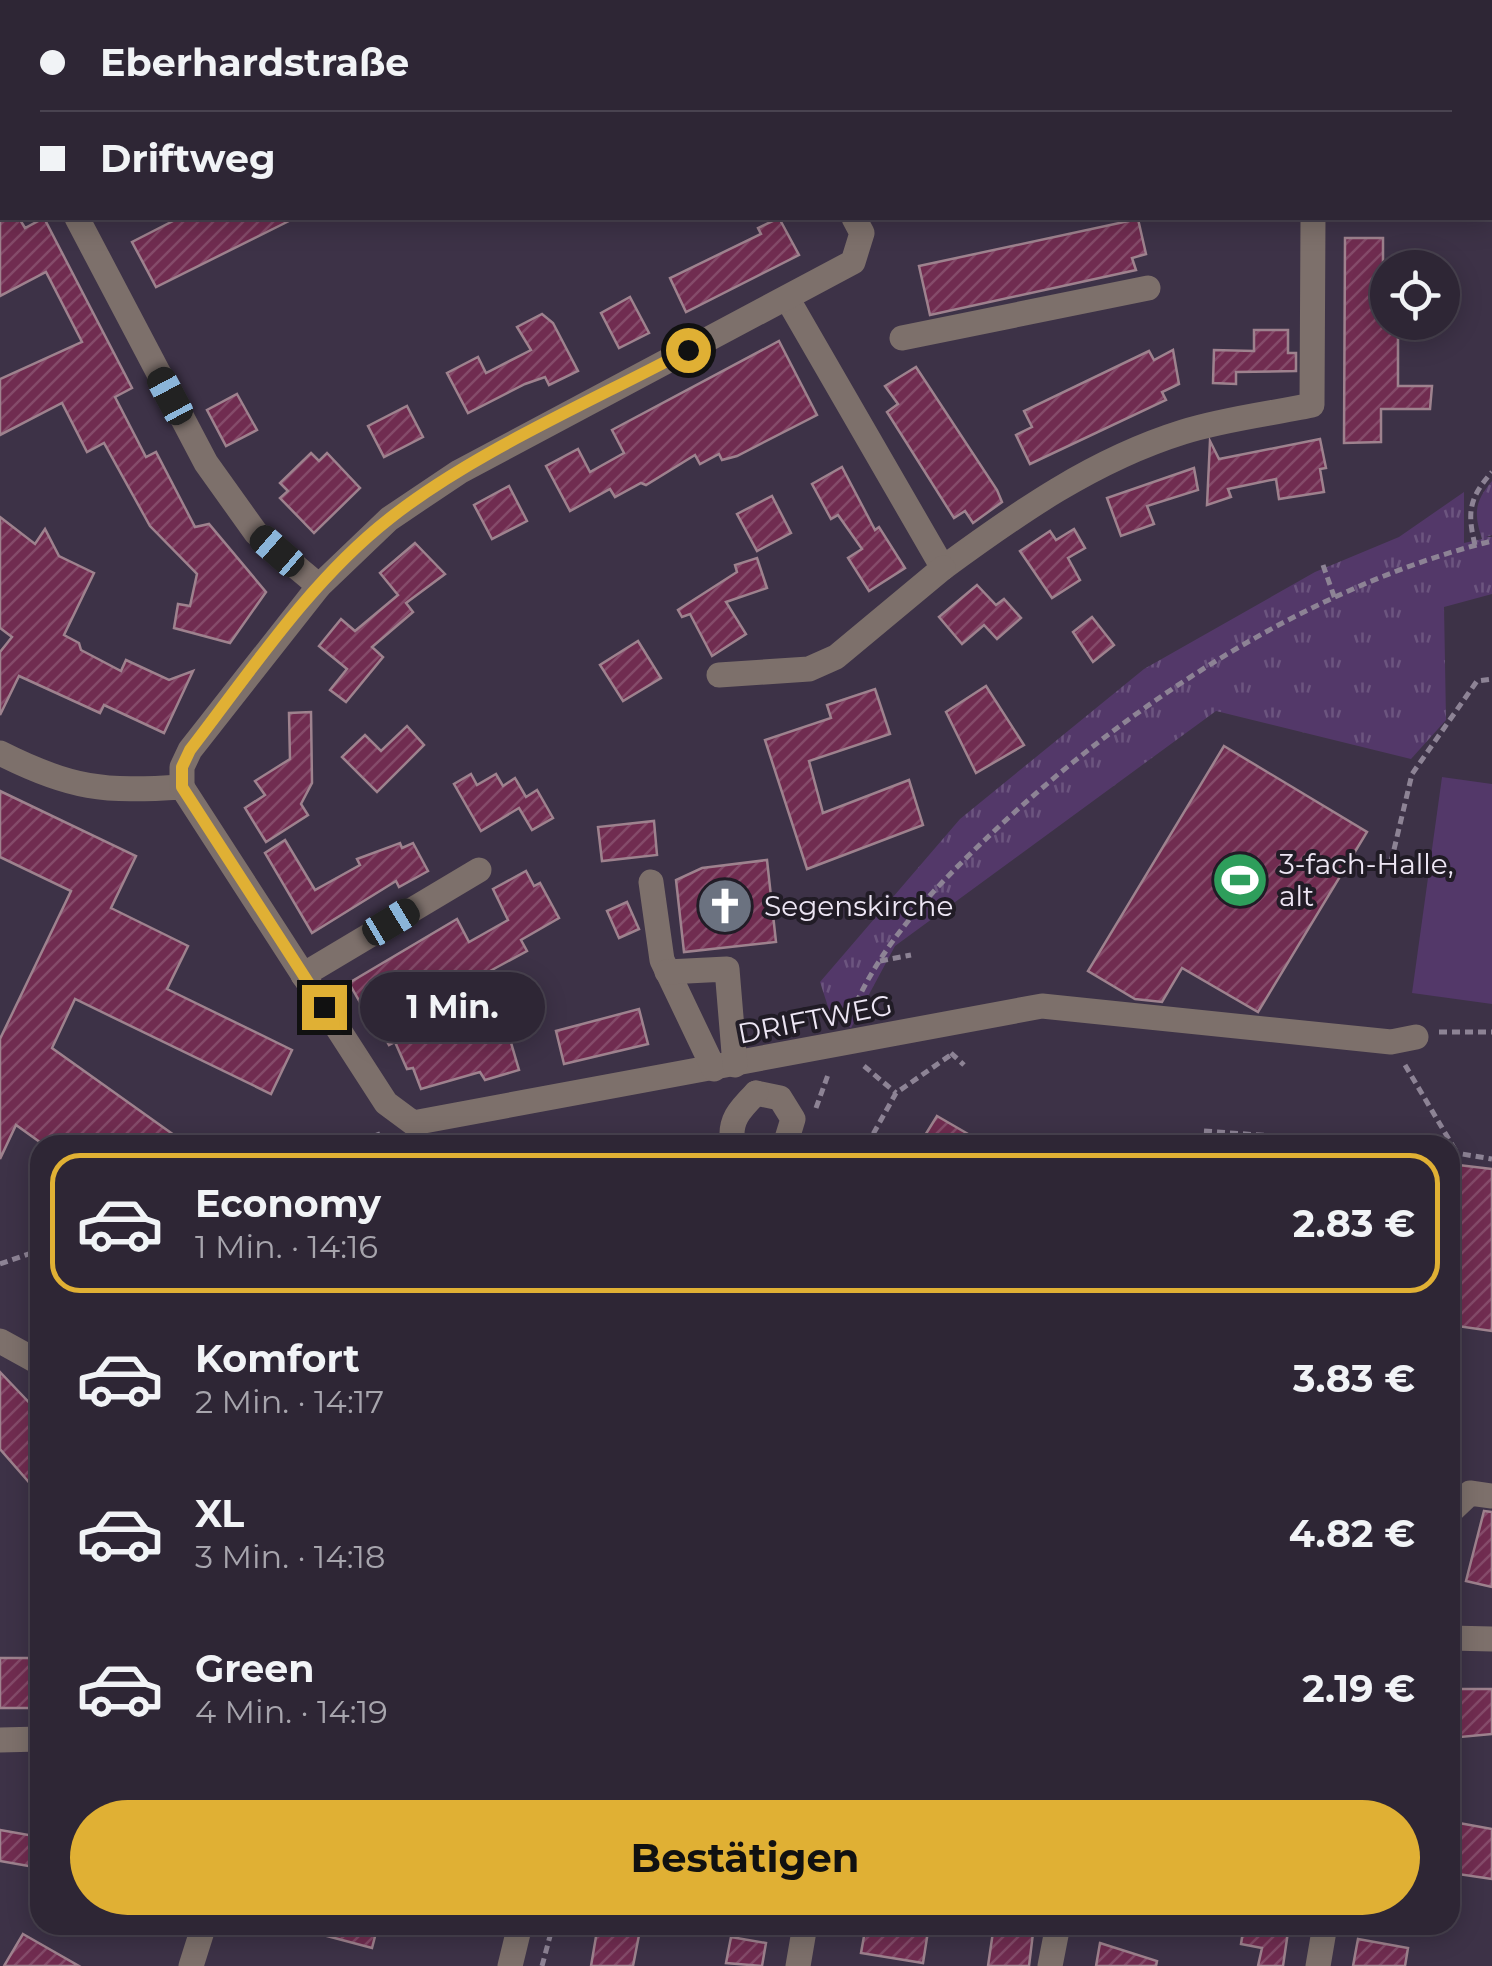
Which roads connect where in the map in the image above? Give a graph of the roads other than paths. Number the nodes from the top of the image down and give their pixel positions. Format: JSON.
{"nodes":[{"id":1,"x":77,"y":220,"type":"edge"},
{"id":2,"x":855,"y":220,"type":"edge"},
{"id":3,"x":1312,"y":220,"type":"edge"},
{"id":4,"x":1148,"y":288,"type":"dead end"},
{"id":5,"x":786,"y":298,"type":"junction"},
{"id":6,"x":902,"y":338,"type":"dead end"},
{"id":7,"x":943,"y":568,"type":"junction"},
{"id":8,"x":319,"y":586,"type":"junction"},
{"id":9,"x":720,"y":674,"type":"dead end"},
{"id":10,"x":0,"y":753,"type":"edge"},
{"id":11,"x":182,"y":787,"type":"junction"},
{"id":12,"x":479,"y":870,"type":"dead end"},
{"id":13,"x":651,"y":882,"type":"dead end"},
{"id":14,"x":668,"y":972,"type":"junction"},
{"id":15,"x":303,"y":975,"type":"junction"},
{"id":16,"x":1404,"y":1039,"type":"road end"},
{"id":17,"x":733,"y":1066,"type":"junction"},
{"id":18,"x":756,"y":1093,"type":"junction"},
{"id":19,"x":730,"y":1135,"type":"edge"},
{"id":20,"x":788,"y":1135,"type":"edge"},
{"id":21,"x":0,"y":1341,"type":"edge"},
{"id":22,"x":30,"y":1358,"type":"edge"},
{"id":23,"x":1492,"y":1496,"type":"edge"},
{"id":24,"x":1460,"y":1502,"type":"edge"},
{"id":25,"x":1460,"y":1638,"type":"edge"},
{"id":26,"x":1492,"y":1638,"type":"edge"},
{"id":27,"x":30,"y":1739,"type":"edge"},
{"id":28,"x":0,"y":1740,"type":"edge"},
{"id":29,"x":201,"y":1935,"type":"edge"},
{"id":30,"x":518,"y":1935,"type":"edge"},
{"id":31,"x":803,"y":1935,"type":"edge"},
{"id":32,"x":1056,"y":1935,"type":"edge"},
{"id":33,"x":1323,"y":1935,"type":"edge"},
{"id":34,"x":190,"y":1966,"type":"edge"},
{"id":35,"x":510,"y":1966,"type":"edge"},
{"id":36,"x":798,"y":1966,"type":"edge"},
{"id":37,"x":1050,"y":1966,"type":"edge"},
{"id":38,"x":1318,"y":1966,"type":"edge"}],
"edges":[{"from":1,"to":8,"type":"street"},
{"from":2,"to":5,"type":"street"},
{"from":3,"to":7,"type":"street"},
{"from":4,"to":6,"type":"street"},
{"from":5,"to":7,"type":"street"},
{"from":5,"to":8,"type":"street"},
{"from":7,"to":9,"type":"street"},
{"from":8,"to":11,"type":"street"},
{"from":10,"to":11,"type":"street"},
{"from":11,"to":15,"type":"street"},
{"from":12,"to":15,"type":"street"},
{"from":13,"to":14,"type":"street"},
{"from":14,"to":17,"type":"street"},
{"from":14,"to":17,"type":"street"},
{"from":15,"to":17,"type":"street","name":"DRIFTWEG"},
{"from":16,"to":17,"type":"street","name":"DRIFTWEG"},
{"from":17,"to":18,"type":"street"},
{"from":18,"to":19,"type":"street"},
{"from":18,"to":20,"type":"street"},
{"from":21,"to":22,"type":"street"},
{"from":23,"to":24,"type":"street"},
{"from":25,"to":26,"type":"street"},
{"from":27,"to":28,"type":"street"},
{"from":29,"to":34,"type":"street"},
{"from":30,"to":35,"type":"street"},
{"from":31,"to":36,"type":"street"},
{"from":32,"to":37,"type":"street"},
{"from":33,"to":38,"type":"street"}]}
